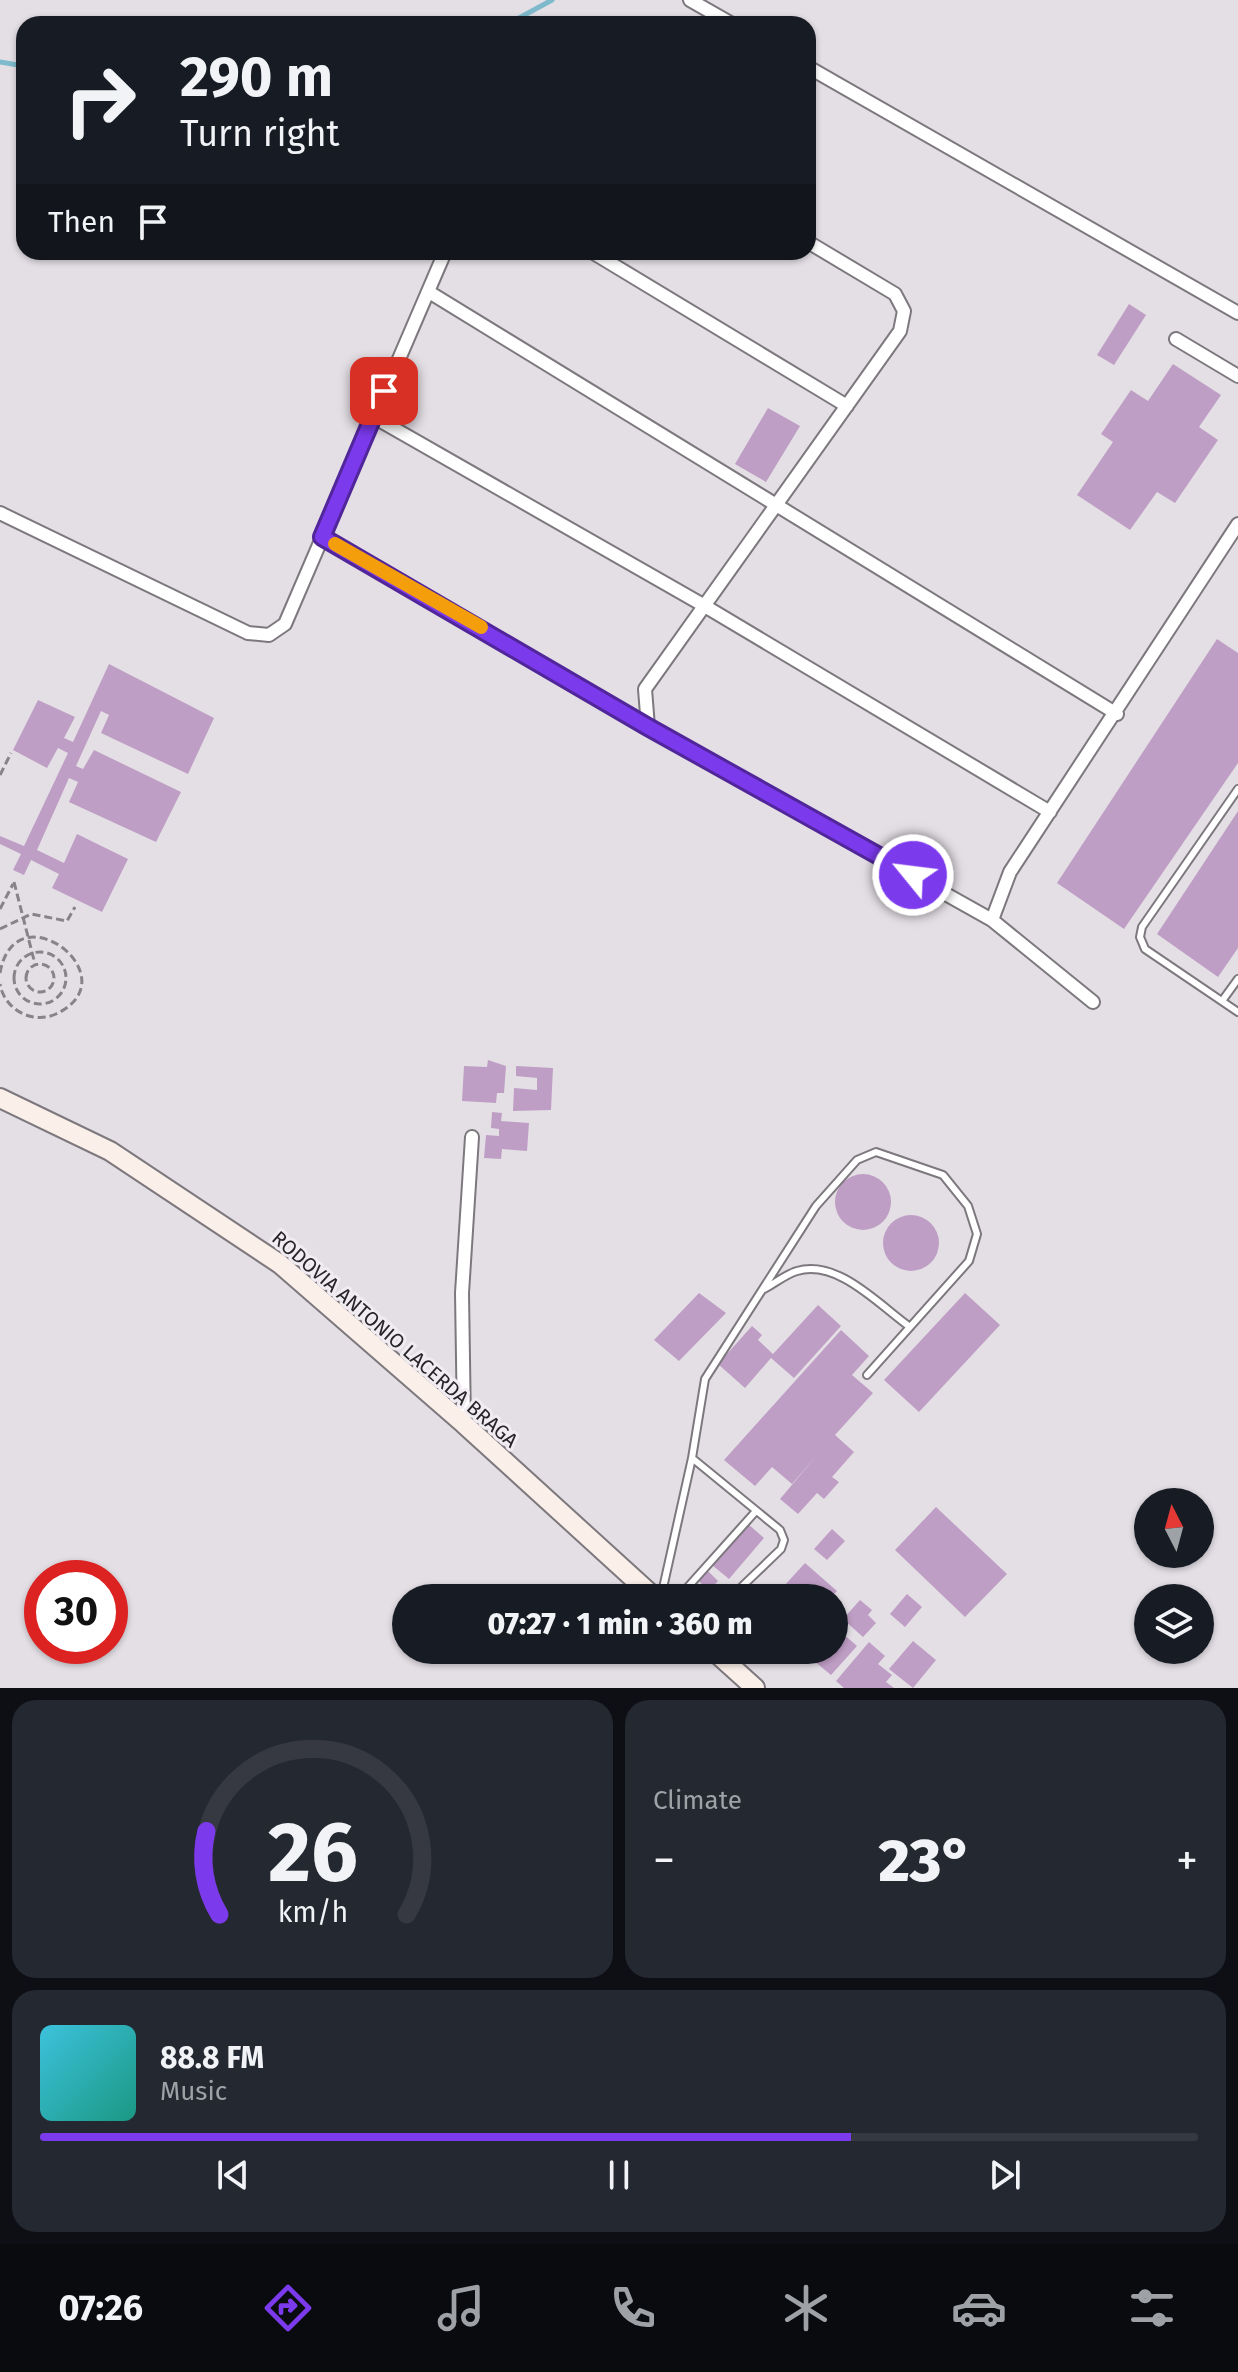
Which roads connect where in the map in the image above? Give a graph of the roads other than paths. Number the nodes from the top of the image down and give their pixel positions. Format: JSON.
{"nodes":[{"id":1,"x":690,"y":0,"type":"edge"},
{"id":2,"x":718,"y":16,"type":"edge"},
{"id":3,"x":816,"y":72,"type":"edge"},
{"id":4,"x":816,"y":247,"type":"edge"},
{"id":5,"x":442,"y":260,"type":"edge"},
{"id":6,"x":605,"y":260,"type":"edge"},
{"id":7,"x":429,"y":292,"type":"junction"},
{"id":8,"x":1238,"y":313,"type":"edge"},
{"id":9,"x":1176,"y":339,"type":"dead end"},
{"id":10,"x":1238,"y":376,"type":"edge"},
{"id":11,"x":847,"y":406,"type":"junction"},
{"id":12,"x":372,"y":416,"type":"junction"},
{"id":13,"x":777,"y":504,"type":"junction"},
{"id":14,"x":0,"y":513,"type":"edge"},
{"id":15,"x":1238,"y":524,"type":"edge"},
{"id":16,"x":322,"y":537,"type":"junction"},
{"id":17,"x":703,"y":605,"type":"junction"},
{"id":18,"x":1117,"y":714,"type":"junction"},
{"id":19,"x":648,"y":727,"type":"junction"},
{"id":20,"x":1238,"y":789,"type":"edge"},
{"id":21,"x":1050,"y":812,"type":"junction"},
{"id":22,"x":992,"y":920,"type":"junction"},
{"id":23,"x":1238,"y":979,"type":"edge"},
{"id":24,"x":1222,"y":1001,"type":"junction"},
{"id":25,"x":1093,"y":1002,"type":"dead end"},
{"id":26,"x":1238,"y":1012,"type":"edge"},
{"id":27,"x":0,"y":1098,"type":"edge"},
{"id":28,"x":472,"y":1137,"type":"dead end"},
{"id":29,"x":761,"y":1291,"type":"junction"},
{"id":30,"x":910,"y":1327,"type":"junction"},
{"id":31,"x":867,"y":1375,"type":"dead end"},
{"id":32,"x":464,"y":1424,"type":"junction"},
{"id":33,"x":692,"y":1458,"type":"junction"},
{"id":34,"x":756,"y":1511,"type":"junction"},
{"id":35,"x":642,"y":1584,"type":"edge"},
{"id":36,"x":661,"y":1584,"type":"edge"},
{"id":37,"x":691,"y":1584,"type":"edge"},
{"id":38,"x":745,"y":1584,"type":"edge"},
{"id":39,"x":728,"y":1664,"type":"edge"},
{"id":40,"x":755,"y":1688,"type":"edge"}],
"edges":[{"from":1,"to":2,"type":"street"},
{"from":3,"to":8,"type":"street"},
{"from":4,"to":11,"type":"street"},
{"from":5,"to":7,"type":"street"},
{"from":6,"to":11,"type":"street"},
{"from":7,"to":12,"type":"street"},
{"from":7,"to":13,"type":"street"},
{"from":9,"to":10,"type":"street"},
{"from":11,"to":13,"type":"street"},
{"from":12,"to":16,"type":"street"},
{"from":12,"to":17,"type":"street"},
{"from":13,"to":17,"type":"street"},
{"from":13,"to":18,"type":"street"},
{"from":14,"to":16,"type":"street"},
{"from":15,"to":18,"type":"street"},
{"from":16,"to":19,"type":"street"},
{"from":17,"to":19,"type":"street"},
{"from":17,"to":21,"type":"street"},
{"from":18,"to":21,"type":"street"},
{"from":19,"to":22,"type":"street"},
{"from":20,"to":24,"type":"lane"},
{"from":21,"to":22,"type":"street"},
{"from":22,"to":25,"type":"street"},
{"from":23,"to":24,"type":"lane"},
{"from":24,"to":26,"type":"lane"},
{"from":27,"to":32,"type":"main road","name":"RODOVIA ANTONIO LACERDA BRAGA"},
{"from":28,"to":32,"type":"street"},
{"from":29,"to":30,"type":"lane"},
{"from":29,"to":30,"type":"lane"},
{"from":29,"to":33,"type":"lane"},
{"from":30,"to":31,"type":"lane"},
{"from":32,"to":35,"type":"main road","name":"RODOVIA ANTONIO LACERDA BRAGA"},
{"from":33,"to":34,"type":"lane"},
{"from":33,"to":36,"type":"lane"},
{"from":34,"to":37,"type":"lane"},
{"from":34,"to":38,"type":"lane"},
{"from":39,"to":40,"type":"main road"}]}
